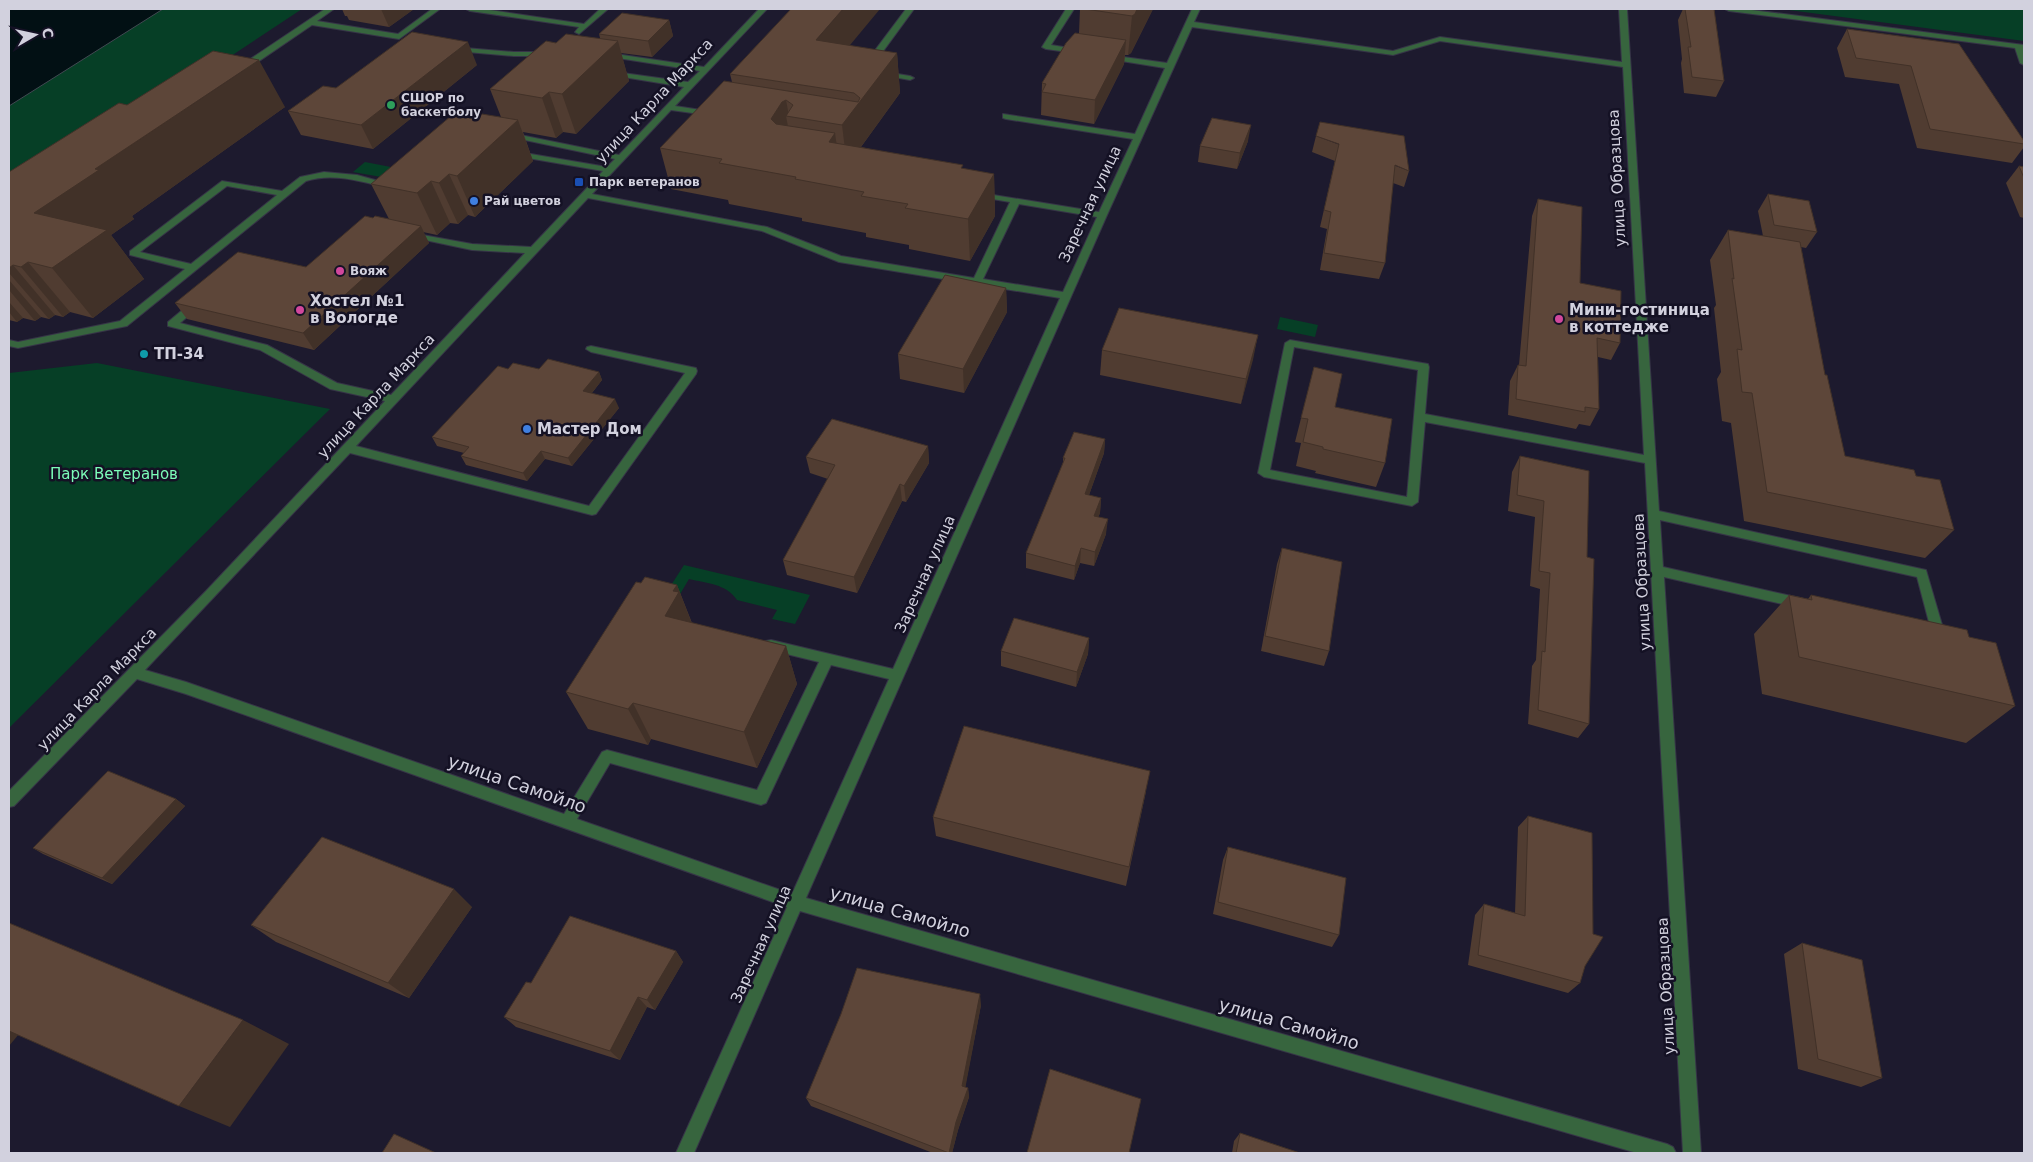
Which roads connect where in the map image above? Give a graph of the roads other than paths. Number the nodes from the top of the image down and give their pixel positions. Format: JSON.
{"nodes":[{"id":1,"x":330,"y":9,"type":"edge"},
{"id":2,"x":436,"y":9,"type":"edge"},
{"id":3,"x":470,"y":9,"type":"edge"},
{"id":4,"x":604,"y":9,"type":"edge"},
{"id":5,"x":763,"y":9,"type":"edge"},
{"id":6,"x":910,"y":9,"type":"edge"},
{"id":7,"x":1070,"y":9,"type":"edge"},
{"id":8,"x":1196,"y":9,"type":"edge"},
{"id":9,"x":1623,"y":9,"type":"edge"},
{"id":10,"x":1729,"y":9,"type":"edge"},
{"id":11,"x":310,"y":22,"type":"junction"},
{"id":12,"x":1189,"y":24,"type":"junction"},
{"id":13,"x":585,"y":26,"type":"junction"},
{"id":14,"x":573,"y":38,"type":"edge"},
{"id":15,"x":2022,"y":47,"type":"edge"},
{"id":16,"x":445,"y":48,"type":"edge"},
{"id":17,"x":598,"y":53,"type":"edge"},
{"id":18,"x":1085,"y":53,"type":"edge"},
{"id":19,"x":555,"y":54,"type":"edge"},
{"id":20,"x":1104,"y":56,"type":"edge"},
{"id":21,"x":2024,"y":63,"type":"edge"},
{"id":22,"x":1626,"y":65,"type":"junction"},
{"id":23,"x":1171,"y":66,"type":"junction"},
{"id":24,"x":704,"y":69,"type":"junction"},
{"id":25,"x":237,"y":72,"type":"edge"},
{"id":26,"x":604,"y":72,"type":"edge"},
{"id":27,"x":910,"y":78,"type":"dead end"},
{"id":28,"x":689,"y":85,"type":"junction"},
{"id":29,"x":670,"y":107,"type":"junction"},
{"id":30,"x":722,"y":116,"type":"edge"},
{"id":31,"x":1006,"y":116,"type":"dead end"},
{"id":32,"x":501,"y":132,"type":"edge"},
{"id":33,"x":1139,"y":137,"type":"junction"},
{"id":34,"x":510,"y":152,"type":"dead end"},
{"id":35,"x":621,"y":158,"type":"junction"},
{"id":36,"x":610,"y":170,"type":"junction"},
{"id":37,"x":401,"y":185,"type":"edge"},
{"id":38,"x":968,"y":192,"type":"edge"},
{"id":39,"x":284,"y":194,"type":"junction"},
{"id":40,"x":585,"y":195,"type":"junction"},
{"id":41,"x":1016,"y":200,"type":"junction"},
{"id":42,"x":1102,"y":215,"type":"junction"},
{"id":43,"x":399,"y":232,"type":"edge"},
{"id":44,"x":533,"y":250,"type":"junction"},
{"id":45,"x":193,"y":268,"type":"junction"},
{"id":46,"x":977,"y":282,"type":"junction"},
{"id":47,"x":1066,"y":296,"type":"junction"},
{"id":48,"x":202,"y":299,"type":"edge"},
{"id":49,"x":9,"y":342,"type":"edge"},
{"id":50,"x":591,"y":349,"type":"dead end"},
{"id":51,"x":393,"y":399,"type":"junction"},
{"id":52,"x":1419,"y":417,"type":"junction"},
{"id":53,"x":348,"y":448,"type":"junction"},
{"id":54,"x":1650,"y":460,"type":"junction"},
{"id":55,"x":1654,"y":514,"type":"junction"},
{"id":56,"x":1657,"y":571,"type":"junction"},
{"id":57,"x":1813,"y":606,"type":"edge"},
{"id":58,"x":1920,"y":631,"type":"edge"},
{"id":59,"x":754,"y":641,"type":"edge"},
{"id":60,"x":826,"y":659,"type":"junction"},
{"id":61,"x":134,"y":672,"type":"junction"},
{"id":62,"x":898,"y":676,"type":"junction"},
{"id":63,"x":9,"y":801,"type":"edge"},
{"id":64,"x":567,"y":823,"type":"junction"},
{"id":65,"x":797,"y":903,"type":"junction"},
{"id":66,"x":685,"y":1153,"type":"edge"},
{"id":67,"x":1667,"y":1153,"type":"edge"},
{"id":68,"x":1692,"y":1153,"type":"edge"}],
"edges":[{"from":1,"to":11,"type":"street"},
{"from":2,"to":11,"type":"street"},
{"from":3,"to":13,"type":"street"},
{"from":4,"to":13,"type":"street"},
{"from":5,"to":24,"type":"street","name":"улица Карла Маркса"},
{"from":6,"to":27,"type":"street"},
{"from":7,"to":18,"type":"street"},
{"from":8,"to":12,"type":"street","name":"Заречная улица"},
{"from":9,"to":22,"type":"street","name":"улица Образцова"},
{"from":10,"to":15,"type":"street"},
{"from":11,"to":25,"type":"street"},
{"from":12,"to":22,"type":"street"},
{"from":12,"to":23,"type":"street","name":"Заречная улица"},
{"from":13,"to":14,"type":"street"},
{"from":15,"to":21,"type":"street"},
{"from":16,"to":19,"type":"street"},
{"from":17,"to":24,"type":"street"},
{"from":20,"to":23,"type":"street"},
{"from":22,"to":54,"type":"street","name":"улица Образцова"},
{"from":23,"to":33,"type":"street","name":"Заречная улица"},
{"from":24,"to":28,"type":"street","name":"улица Карла Маркса"},
{"from":26,"to":28,"type":"street"},
{"from":28,"to":29,"type":"street","name":"улица Карла Маркса"},
{"from":29,"to":30,"type":"street"},
{"from":29,"to":35,"type":"street","name":"улица Карла Маркса"},
{"from":31,"to":33,"type":"street"},
{"from":32,"to":35,"type":"street"},
{"from":33,"to":42,"type":"street","name":"Заречная улица"},
{"from":34,"to":36,"type":"street"},
{"from":35,"to":36,"type":"street","name":"улица Карла Маркса"},
{"from":36,"to":40,"type":"street","name":"улица Карла Маркса"},
{"from":37,"to":39,"type":"street"},
{"from":38,"to":41,"type":"street"},
{"from":39,"to":45,"type":"street"},
{"from":39,"to":45,"type":"street"},
{"from":40,"to":44,"type":"street","name":"улица Карла Маркса"},
{"from":40,"to":46,"type":"street"},
{"from":41,"to":42,"type":"street"},
{"from":41,"to":46,"type":"street"},
{"from":42,"to":47,"type":"street","name":"Заречная улица"},
{"from":43,"to":44,"type":"street"},
{"from":44,"to":51,"type":"street","name":"улица Карла Маркса"},
{"from":45,"to":49,"type":"street"},
{"from":46,"to":47,"type":"street"},
{"from":47,"to":62,"type":"street","name":"Заречная улица"},
{"from":48,"to":51,"type":"street"},
{"from":50,"to":53,"type":"street"},
{"from":51,"to":53,"type":"street","name":"улица Карла Маркса"},
{"from":52,"to":52,"type":"street"},
{"from":52,"to":54,"type":"street"},
{"from":53,"to":61,"type":"street","name":"улица Карла Маркса"},
{"from":54,"to":55,"type":"street","name":"улица Образцова"},
{"from":55,"to":56,"type":"street","name":"улица Образцова"},
{"from":55,"to":58,"type":"street"},
{"from":56,"to":57,"type":"street"},
{"from":56,"to":68,"type":"street","name":"улица Образцова"},
{"from":59,"to":60,"type":"street"},
{"from":60,"to":62,"type":"street"},
{"from":60,"to":64,"type":"street"},
{"from":61,"to":63,"type":"street","name":"улица Карла Маркса"},
{"from":61,"to":64,"type":"street","name":"улица Самойло"},
{"from":62,"to":65,"type":"street","name":"Заречная улица"},
{"from":64,"to":65,"type":"street","name":"улица Самойло"},
{"from":65,"to":66,"type":"street","name":"Заречная улица"},
{"from":65,"to":67,"type":"street","name":"улица Самойло"}]}
